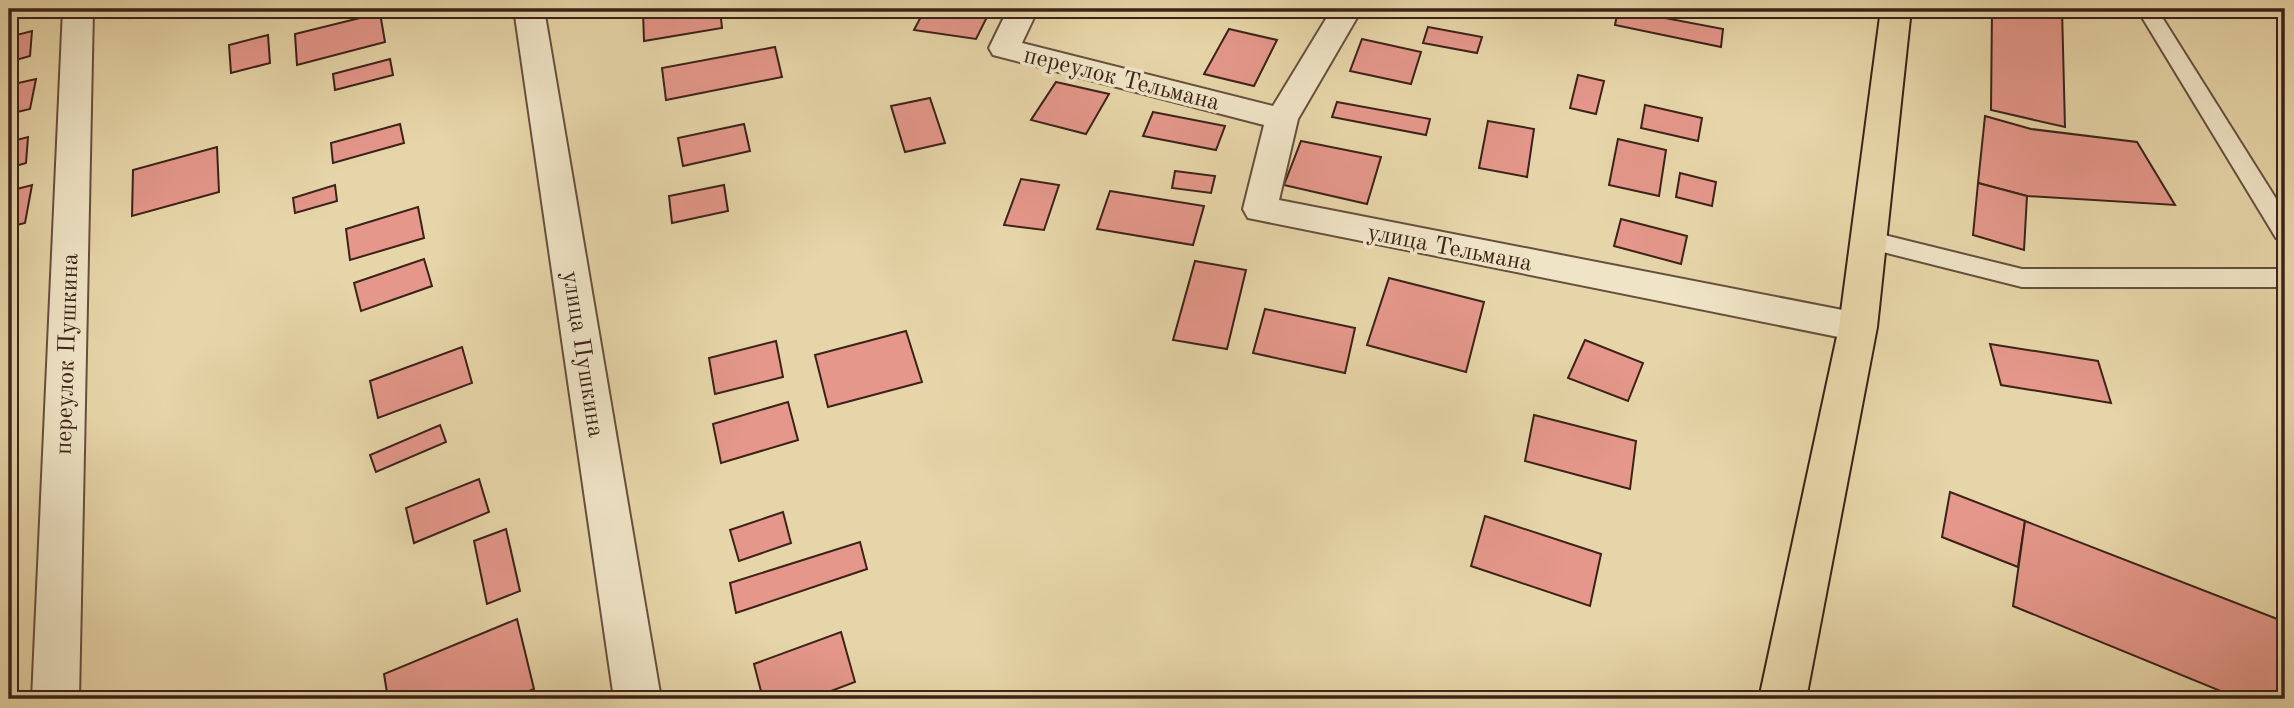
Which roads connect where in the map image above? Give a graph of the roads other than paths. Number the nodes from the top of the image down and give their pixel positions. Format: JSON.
{"nodes":[{"id":1,"x":78,"y":9,"type":"edge"},
{"id":2,"x":530,"y":9,"type":"edge"},
{"id":3,"x":1023,"y":9,"type":"edge"},
{"id":4,"x":1348,"y":9,"type":"edge"},
{"id":5,"x":1896,"y":9,"type":"edge"},
{"id":6,"x":2150,"y":14,"type":"dead end"},
{"id":7,"x":1282,"y":119,"type":"junction"},
{"id":8,"x":2285,"y":232,"type":"edge"},
{"id":9,"x":1868,"y":240,"type":"junction"},
{"id":10,"x":2285,"y":278,"type":"edge"},
{"id":11,"x":1858,"y":327,"type":"junction"},
{"id":12,"x":55,"y":699,"type":"edge"},
{"id":13,"x":638,"y":699,"type":"edge"},
{"id":14,"x":1782,"y":699,"type":"edge"}],
"edges":[{"from":1,"to":12,"type":"street","name":"переулок Пушкина"},
{"from":2,"to":13,"type":"street","name":"улица Пушкина"},
{"from":3,"to":7,"type":"street","name":"переулок Тельмана"},
{"from":4,"to":7,"type":"street","name":"улица Тельмана"},
{"from":5,"to":9,"type":"main road"},
{"from":6,"to":8,"type":"lane"},
{"from":7,"to":11,"type":"street","name":"улица Тельмана"},
{"from":9,"to":10,"type":"lane"},
{"from":9,"to":11,"type":"main road"},
{"from":11,"to":14,"type":"main road"}]}
